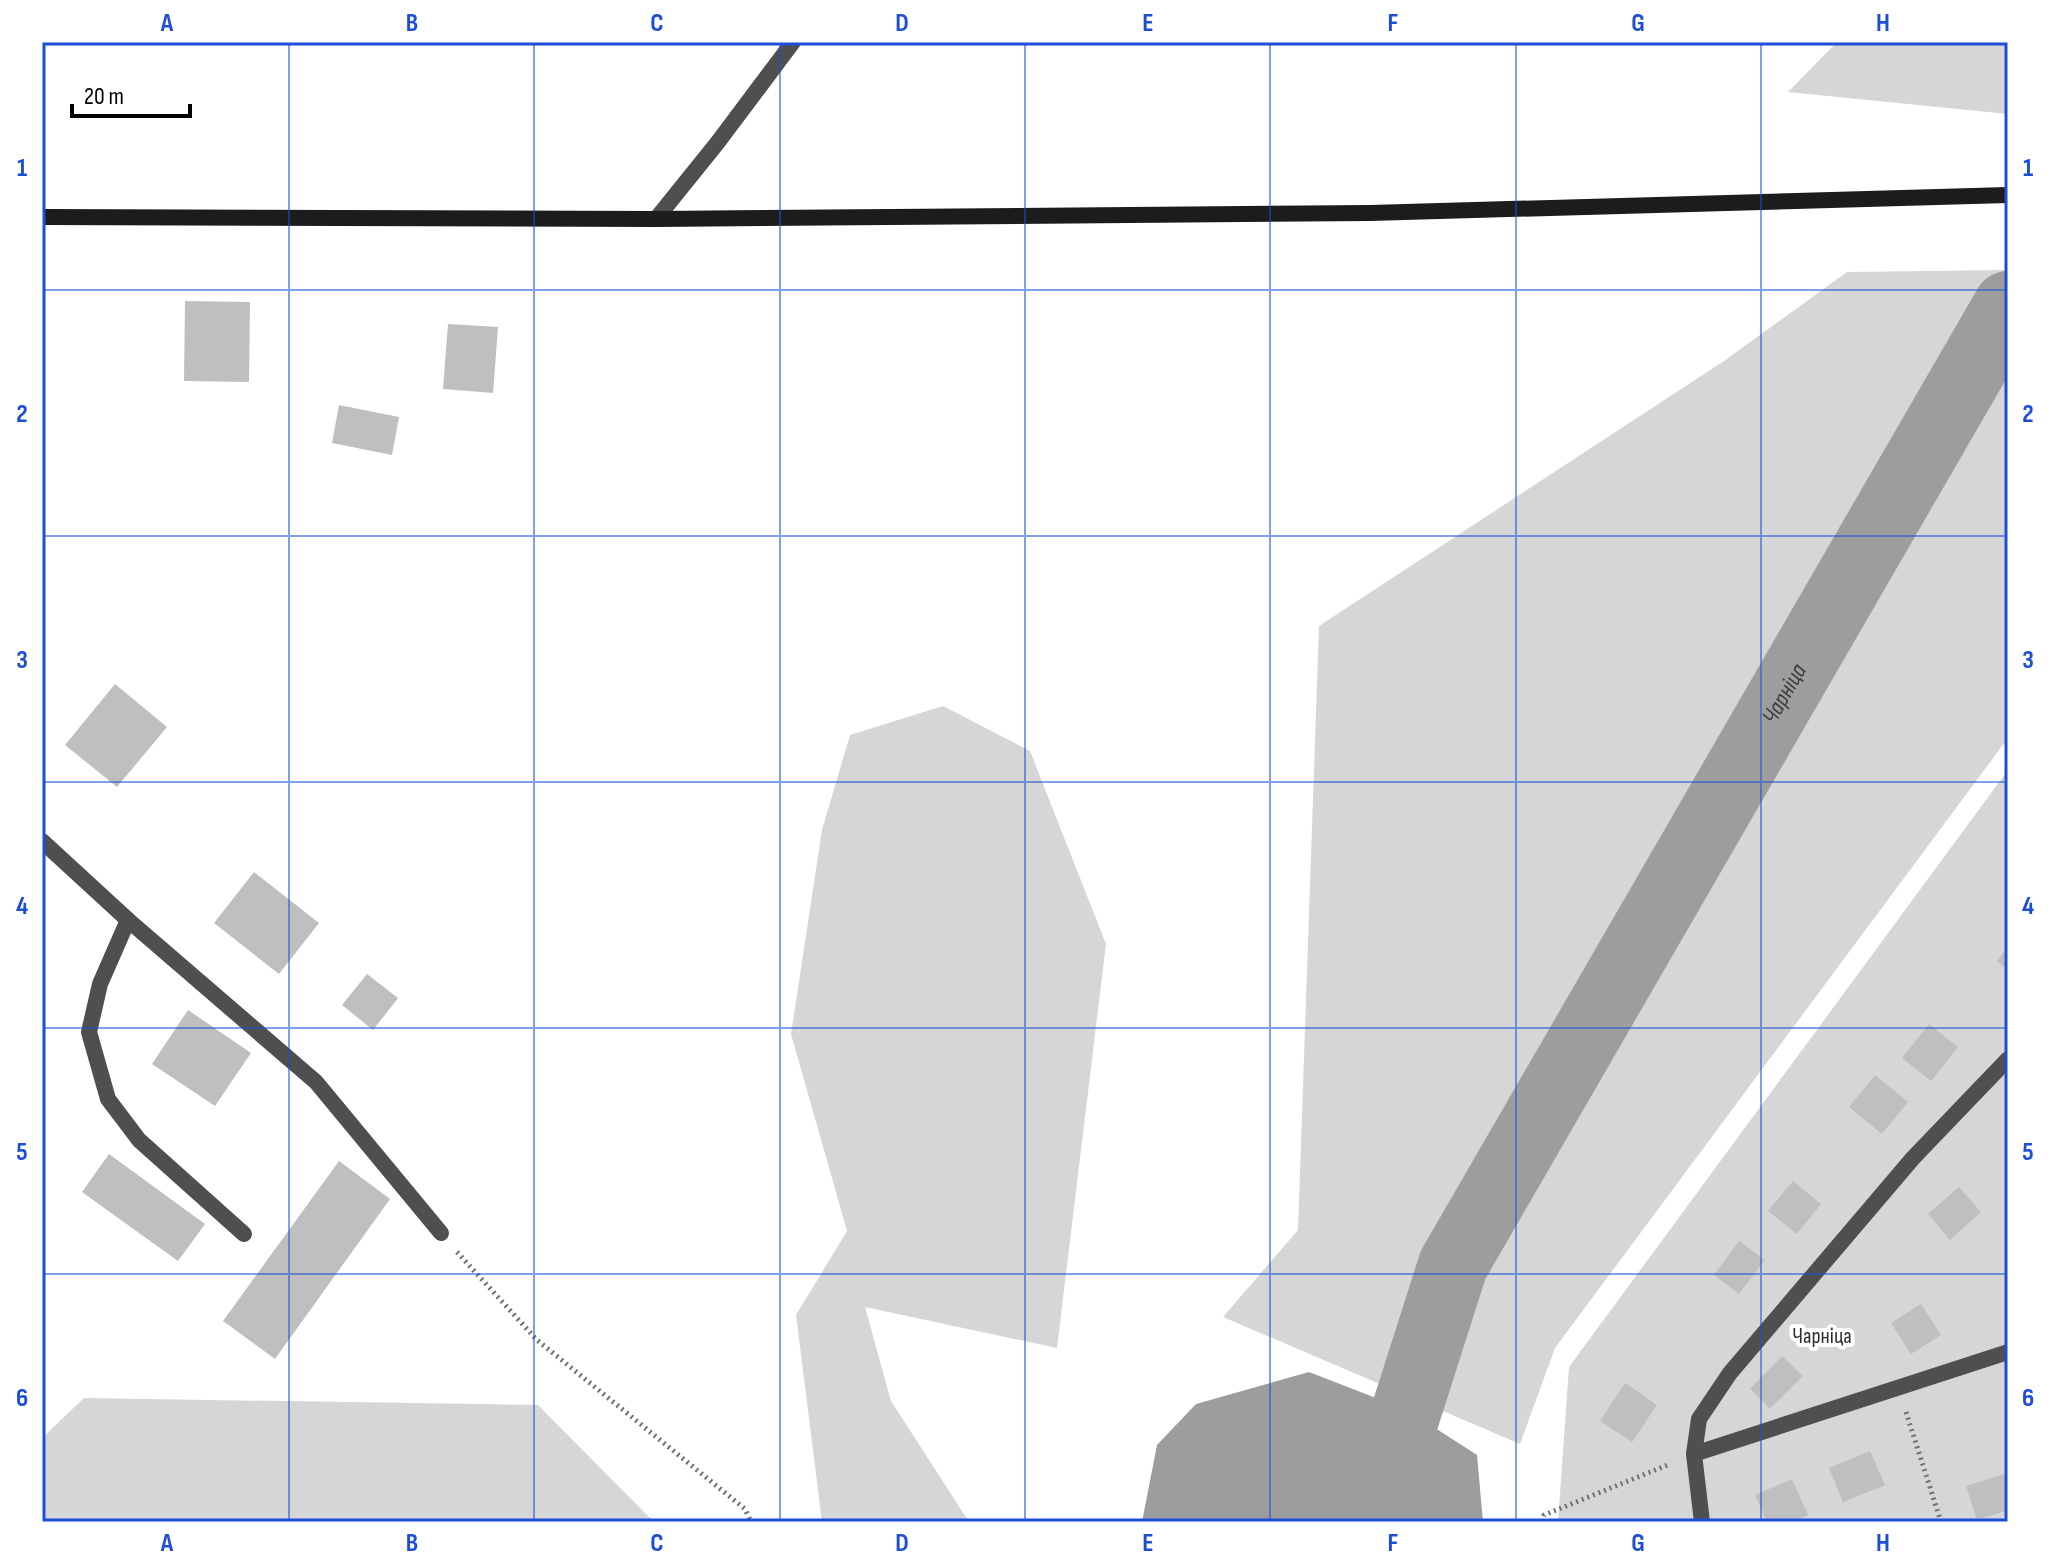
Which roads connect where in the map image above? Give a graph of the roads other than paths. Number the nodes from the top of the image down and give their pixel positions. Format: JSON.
{"nodes":[{"id":1,"x":793,"y":42,"type":"edge"},
{"id":2,"x":2008,"y":195,"type":"edge"},
{"id":3,"x":42,"y":217,"type":"edge"},
{"id":4,"x":656,"y":219,"type":"junction"},
{"id":5,"x":42,"y":841,"type":"edge"},
{"id":6,"x":128,"y":920,"type":"junction"},
{"id":7,"x":2008,"y":1059,"type":"edge"},
{"id":8,"x":441,"y":1233,"type":"road end"},
{"id":9,"x":244,"y":1234,"type":"dead end"},
{"id":10,"x":2008,"y":1352,"type":"edge"},
{"id":11,"x":1694,"y":1454,"type":"junction"},
{"id":12,"x":1702,"y":1522,"type":"edge"}],
"edges":[{"from":1,"to":4,"type":"street"},
{"from":2,"to":4,"type":"main road"},
{"from":3,"to":4,"type":"main road"},
{"from":5,"to":6,"type":"street"},
{"from":6,"to":8,"type":"street"},
{"from":6,"to":9,"type":"street"},
{"from":7,"to":11,"type":"street"},
{"from":10,"to":11,"type":"street"},
{"from":11,"to":12,"type":"street"}]}
